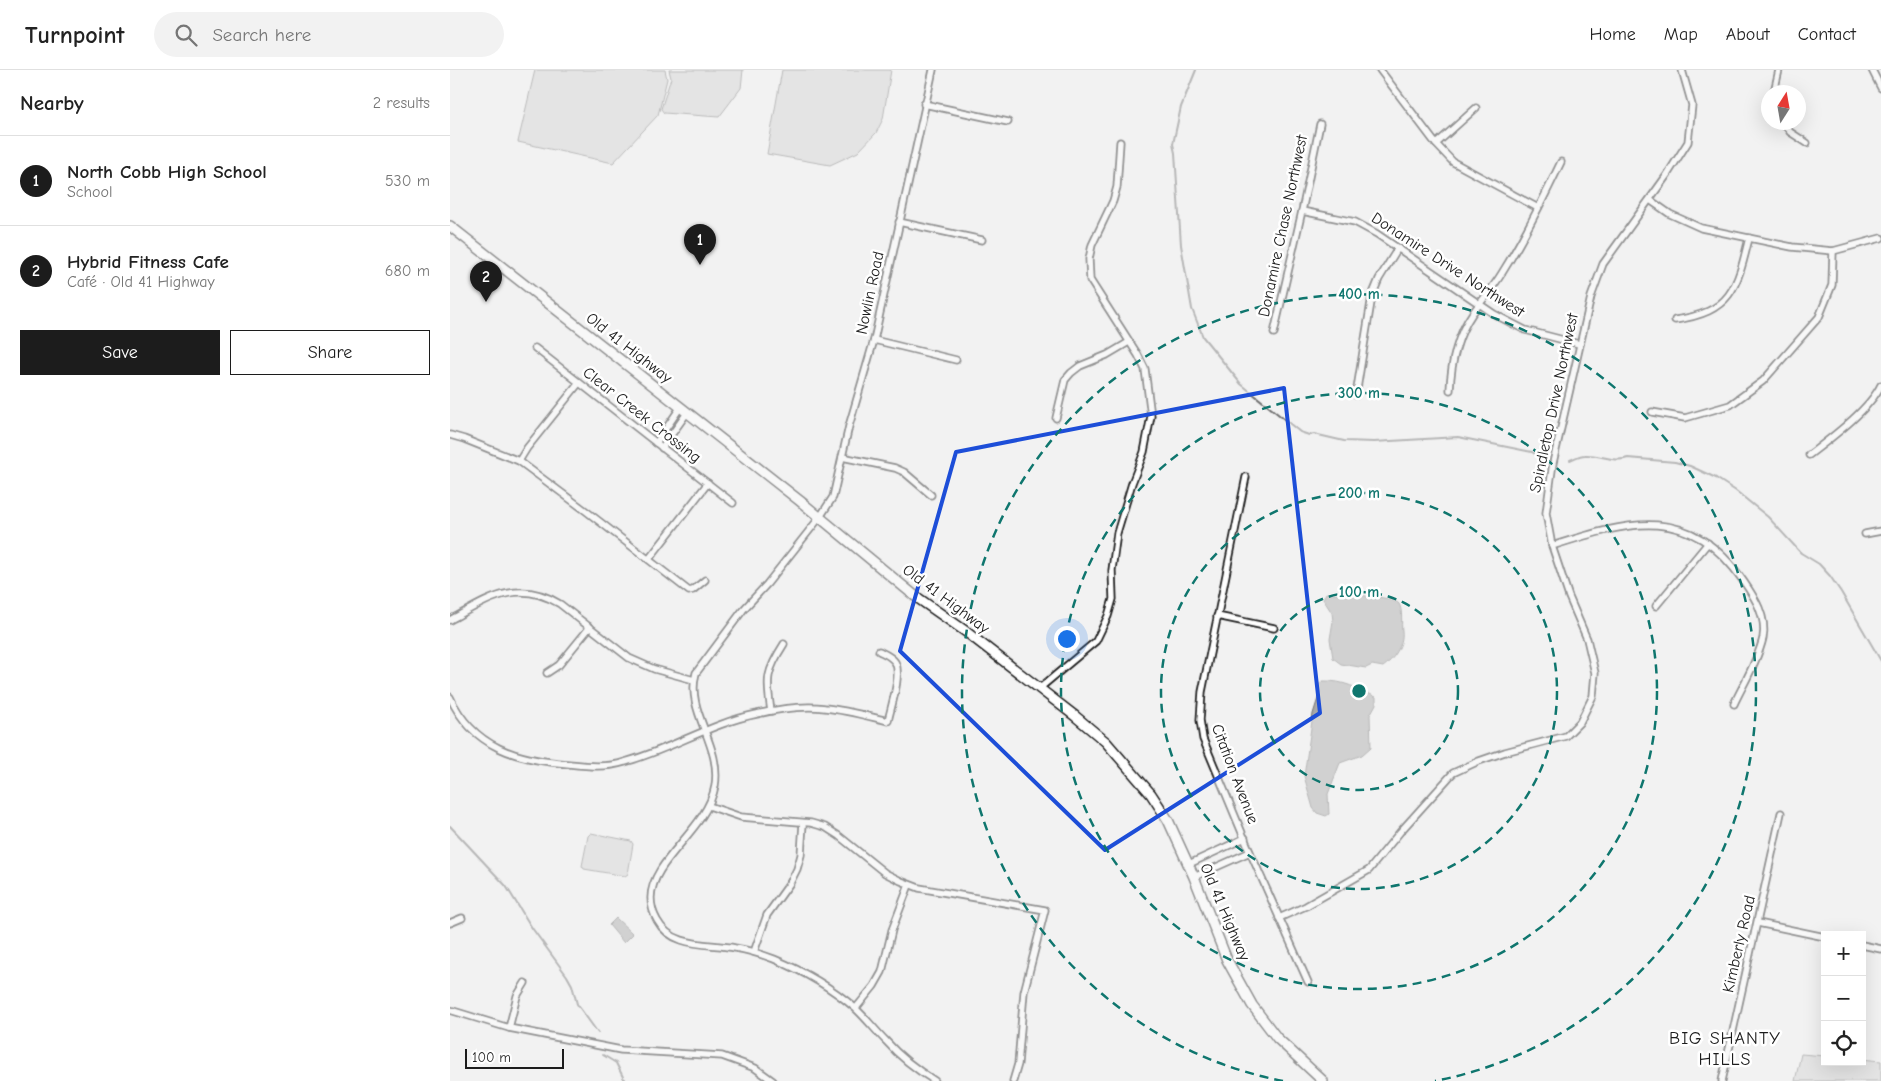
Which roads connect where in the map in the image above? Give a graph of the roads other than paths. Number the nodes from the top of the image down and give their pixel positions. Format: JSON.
{"nodes":[{"id":1,"x":933,"y":70,"type":"edge"},
{"id":2,"x":1380,"y":70,"type":"edge"},
{"id":3,"x":1682,"y":70,"type":"edge"},
{"id":4,"x":1779,"y":70,"type":"edge"},
{"id":5,"x":1872,"y":70,"type":"edge"},
{"id":6,"x":1776,"y":85,"type":"edge"},
{"id":7,"x":1881,"y":88,"type":"edge"},
{"id":8,"x":924,"y":104,"type":"junction"},
{"id":9,"x":1476,"y":108,"type":"dead end"},
{"id":10,"x":1008,"y":122,"type":"dead end"},
{"id":11,"x":1320,"y":124,"type":"dead end"},
{"id":12,"x":1789,"y":130,"type":"edge"},
{"id":13,"x":1120,"y":142,"type":"dead end"},
{"id":14,"x":1806,"y":143,"type":"dead end"},
{"id":15,"x":1436,"y":144,"type":"junction"},
{"id":16,"x":1562,"y":162,"type":"dead end"},
{"id":17,"x":1650,"y":200,"type":"junction"},
{"id":18,"x":1538,"y":208,"type":"junction"},
{"id":19,"x":1302,"y":211,"type":"junction"},
{"id":20,"x":899,"y":222,"type":"junction"},
{"id":21,"x":450,"y":226,"type":"edge"},
{"id":22,"x":1749,"y":238,"type":"junction"},
{"id":23,"x":1881,"y":238,"type":"edge"},
{"id":24,"x":982,"y":240,"type":"dead end"},
{"id":25,"x":1398,"y":248,"type":"junction"},
{"id":26,"x":1832,"y":251,"type":"junction"},
{"id":27,"x":1481,"y":303,"type":"junction"},
{"id":28,"x":1675,"y":320,"type":"dead end"},
{"id":29,"x":1274,"y":333,"type":"dead end"},
{"id":30,"x":874,"y":340,"type":"junction"},
{"id":31,"x":1130,"y":342,"type":"junction"},
{"id":32,"x":1579,"y":344,"type":"junction"},
{"id":33,"x":535,"y":348,"type":"dead end"},
{"id":34,"x":956,"y":360,"type":"dead end"},
{"id":35,"x":579,"y":383,"type":"junction"},
{"id":36,"x":1881,"y":385,"type":"edge"},
{"id":37,"x":1450,"y":390,"type":"dead end"},
{"id":38,"x":1356,"y":395,"type":"dead end"},
{"id":39,"x":684,"y":410,"type":"junction"},
{"id":40,"x":1652,"y":412,"type":"dead end"},
{"id":41,"x":1056,"y":418,"type":"dead end"},
{"id":42,"x":450,"y":435,"type":"edge"},
{"id":43,"x":656,"y":443,"type":"junction"},
{"id":44,"x":662,"y":448,"type":"junction"},
{"id":45,"x":1809,"y":455,"type":"dead end"},
{"id":46,"x":842,"y":457,"type":"junction"},
{"id":47,"x":519,"y":461,"type":"junction"},
{"id":48,"x":1246,"y":476,"type":"dead end"},
{"id":49,"x":708,"y":484,"type":"junction"},
{"id":50,"x":931,"y":495,"type":"dead end"},
{"id":51,"x":732,"y":503,"type":"dead end"},
{"id":52,"x":820,"y":517,"type":"junction"},
{"id":53,"x":1881,"y":531,"type":"edge"},
{"id":54,"x":1865,"y":534,"type":"dead end"},
{"id":55,"x":1708,"y":543,"type":"junction"},
{"id":56,"x":1552,"y":546,"type":"junction"},
{"id":57,"x":649,"y":559,"type":"junction"},
{"id":58,"x":705,"y":580,"type":"dead end"},
{"id":59,"x":1656,"y":606,"type":"dead end"},
{"id":60,"x":1217,"y":616,"type":"junction"},
{"id":61,"x":450,"y":620,"type":"edge"},
{"id":62,"x":590,"y":627,"type":"junction"},
{"id":63,"x":1274,"y":628,"type":"dead end"},
{"id":64,"x":784,"y":644,"type":"dead end"},
{"id":65,"x":879,"y":652,"type":"dead end"},
{"id":66,"x":547,"y":673,"type":"dead end"},
{"id":67,"x":694,"y":680,"type":"junction"},
{"id":68,"x":1040,"y":688,"type":"junction"},
{"id":69,"x":450,"y":698,"type":"edge"},
{"id":70,"x":1734,"y":704,"type":"dead end"},
{"id":71,"x":770,"y":711,"type":"junction"},
{"id":72,"x":706,"y":731,"type":"junction"},
{"id":73,"x":708,"y":806,"type":"junction"},
{"id":74,"x":1781,"y":814,"type":"dead end"},
{"id":75,"x":803,"y":822,"type":"junction"},
{"id":76,"x":1244,"y":838,"type":"junction"},
{"id":77,"x":1250,"y":852,"type":"junction"},
{"id":78,"x":1189,"y":864,"type":"junction"},
{"id":79,"x":1194,"y":877,"type":"junction"},
{"id":80,"x":909,"y":885,"type":"junction"},
{"id":81,"x":462,"y":918,"type":"dead end"},
{"id":82,"x":1279,"y":918,"type":"junction"},
{"id":83,"x":450,"y":923,"type":"edge"},
{"id":84,"x":1758,"y":923,"type":"junction"},
{"id":85,"x":1821,"y":936,"type":"edge"},
{"id":86,"x":1866,"y":946,"type":"edge"},
{"id":87,"x":1881,"y":949,"type":"edge"},
{"id":88,"x":754,"y":952,"type":"junction"},
{"id":89,"x":1308,"y":982,"type":"dead end"},
{"id":90,"x":525,"y":983,"type":"dead end"},
{"id":91,"x":856,"y":1008,"type":"junction"},
{"id":92,"x":450,"y":1010,"type":"edge"},
{"id":93,"x":509,"y":1028,"type":"junction"},
{"id":94,"x":774,"y":1081,"type":"edge"},
{"id":95,"x":936,"y":1081,"type":"edge"},
{"id":96,"x":1013,"y":1081,"type":"edge"},
{"id":97,"x":1323,"y":1081,"type":"edge"},
{"id":98,"x":1722,"y":1081,"type":"edge"}],
"edges":[{"from":1,"to":8,"type":"street","name":"Nowlin Road"},
{"from":2,"to":15,"type":"street"},
{"from":3,"to":17,"type":"street","name":"Spindletop Drive Northwest"},
{"from":4,"to":6,"type":"street"},
{"from":5,"to":7,"type":"street"},
{"from":8,"to":10,"type":"street"},
{"from":8,"to":20,"type":"street","name":"Nowlin Road"},
{"from":9,"to":15,"type":"street"},
{"from":11,"to":19,"type":"street","name":"Donamire Chase Northwest"},
{"from":12,"to":14,"type":"street"},
{"from":13,"to":31,"type":"street"},
{"from":15,"to":18,"type":"street"},
{"from":16,"to":18,"type":"street"},
{"from":17,"to":22,"type":"street"},
{"from":17,"to":32,"type":"street","name":"Spindletop Drive Northwest"},
{"from":18,"to":27,"type":"street"},
{"from":19,"to":25,"type":"street","name":"Donamire Drive Northwest"},
{"from":19,"to":29,"type":"street","name":"Donamire Chase Northwest"},
{"from":20,"to":24,"type":"street"},
{"from":20,"to":30,"type":"street","name":"Nowlin Road"},
{"from":21,"to":39,"type":"main road","name":"Old 41 Highway"},
{"from":22,"to":26,"type":"street"},
{"from":22,"to":28,"type":"street"},
{"from":23,"to":26,"type":"street"},
{"from":25,"to":27,"type":"street","name":"Donamire Drive Northwest"},
{"from":25,"to":38,"type":"street"},
{"from":26,"to":40,"type":"street"},
{"from":27,"to":32,"type":"street","name":"Donamire Drive Northwest"},
{"from":27,"to":37,"type":"street"},
{"from":30,"to":34,"type":"street"},
{"from":30,"to":46,"type":"street","name":"Nowlin Road"},
{"from":31,"to":41,"type":"street"},
{"from":31,"to":68,"type":"street"},
{"from":32,"to":56,"type":"street","name":"Spindletop Drive Northwest"},
{"from":33,"to":35,"type":"street","name":"Clear Creek Crossing"},
{"from":35,"to":43,"type":"street","name":"Clear Creek Crossing"},
{"from":35,"to":47,"type":"street"},
{"from":36,"to":45,"type":"street"},
{"from":39,"to":43,"type":"street"},
{"from":39,"to":44,"type":"street"},
{"from":39,"to":52,"type":"main road","name":"Old 41 Highway"},
{"from":42,"to":47,"type":"street"},
{"from":43,"to":44,"type":"street","name":"Clear Creek Crossing"},
{"from":44,"to":49,"type":"street","name":"Clear Creek Crossing"},
{"from":46,"to":50,"type":"street"},
{"from":46,"to":52,"type":"street","name":"Nowlin Road"},
{"from":47,"to":57,"type":"street"},
{"from":48,"to":60,"type":"street","name":"Citation Avenue"},
{"from":49,"to":51,"type":"street","name":"Clear Creek Crossing"},
{"from":49,"to":57,"type":"street"},
{"from":52,"to":67,"type":"street","name":"Nowlin Road"},
{"from":52,"to":68,"type":"main road","name":"Old 41 Highway"},
{"from":53,"to":54,"type":"street"},
{"from":55,"to":56,"type":"street"},
{"from":55,"to":59,"type":"street"},
{"from":55,"to":70,"type":"street"},
{"from":56,"to":82,"type":"street","name":"Spindletop Drive Northwest"},
{"from":57,"to":58,"type":"street"},
{"from":60,"to":63,"type":"street"},
{"from":60,"to":76,"type":"street","name":"Citation Avenue"},
{"from":61,"to":62,"type":"street"},
{"from":62,"to":66,"type":"street"},
{"from":62,"to":67,"type":"street"},
{"from":64,"to":71,"type":"street"},
{"from":65,"to":71,"type":"street"},
{"from":67,"to":72,"type":"street"},
{"from":68,"to":78,"type":"main road","name":"Old 41 Highway"},
{"from":69,"to":72,"type":"street"},
{"from":71,"to":72,"type":"street"},
{"from":72,"to":73,"type":"street"},
{"from":73,"to":75,"type":"street"},
{"from":73,"to":88,"type":"street"},
{"from":74,"to":84,"type":"street","name":"Kimberly Road"},
{"from":75,"to":80,"type":"street"},
{"from":75,"to":88,"type":"street"},
{"from":76,"to":77,"type":"street","name":"Citation Avenue"},
{"from":76,"to":78,"type":"street"},
{"from":77,"to":79,"type":"street"},
{"from":77,"to":82,"type":"street","name":"Citation Avenue"},
{"from":78,"to":79,"type":"main road","name":"Old 41 Highway"},
{"from":79,"to":97,"type":"main road","name":"Old 41 Highway"},
{"from":80,"to":91,"type":"street"},
{"from":80,"to":96,"type":"street"},
{"from":81,"to":83,"type":"street"},
{"from":82,"to":89,"type":"street","name":"Citation Avenue"},
{"from":84,"to":85,"type":"street"},
{"from":84,"to":98,"type":"street","name":"Kimberly Road"},
{"from":86,"to":87,"type":"street"},
{"from":88,"to":91,"type":"street"},
{"from":90,"to":93,"type":"street"},
{"from":91,"to":95,"type":"street"},
{"from":92,"to":93,"type":"street"},
{"from":93,"to":94,"type":"street"}]}
